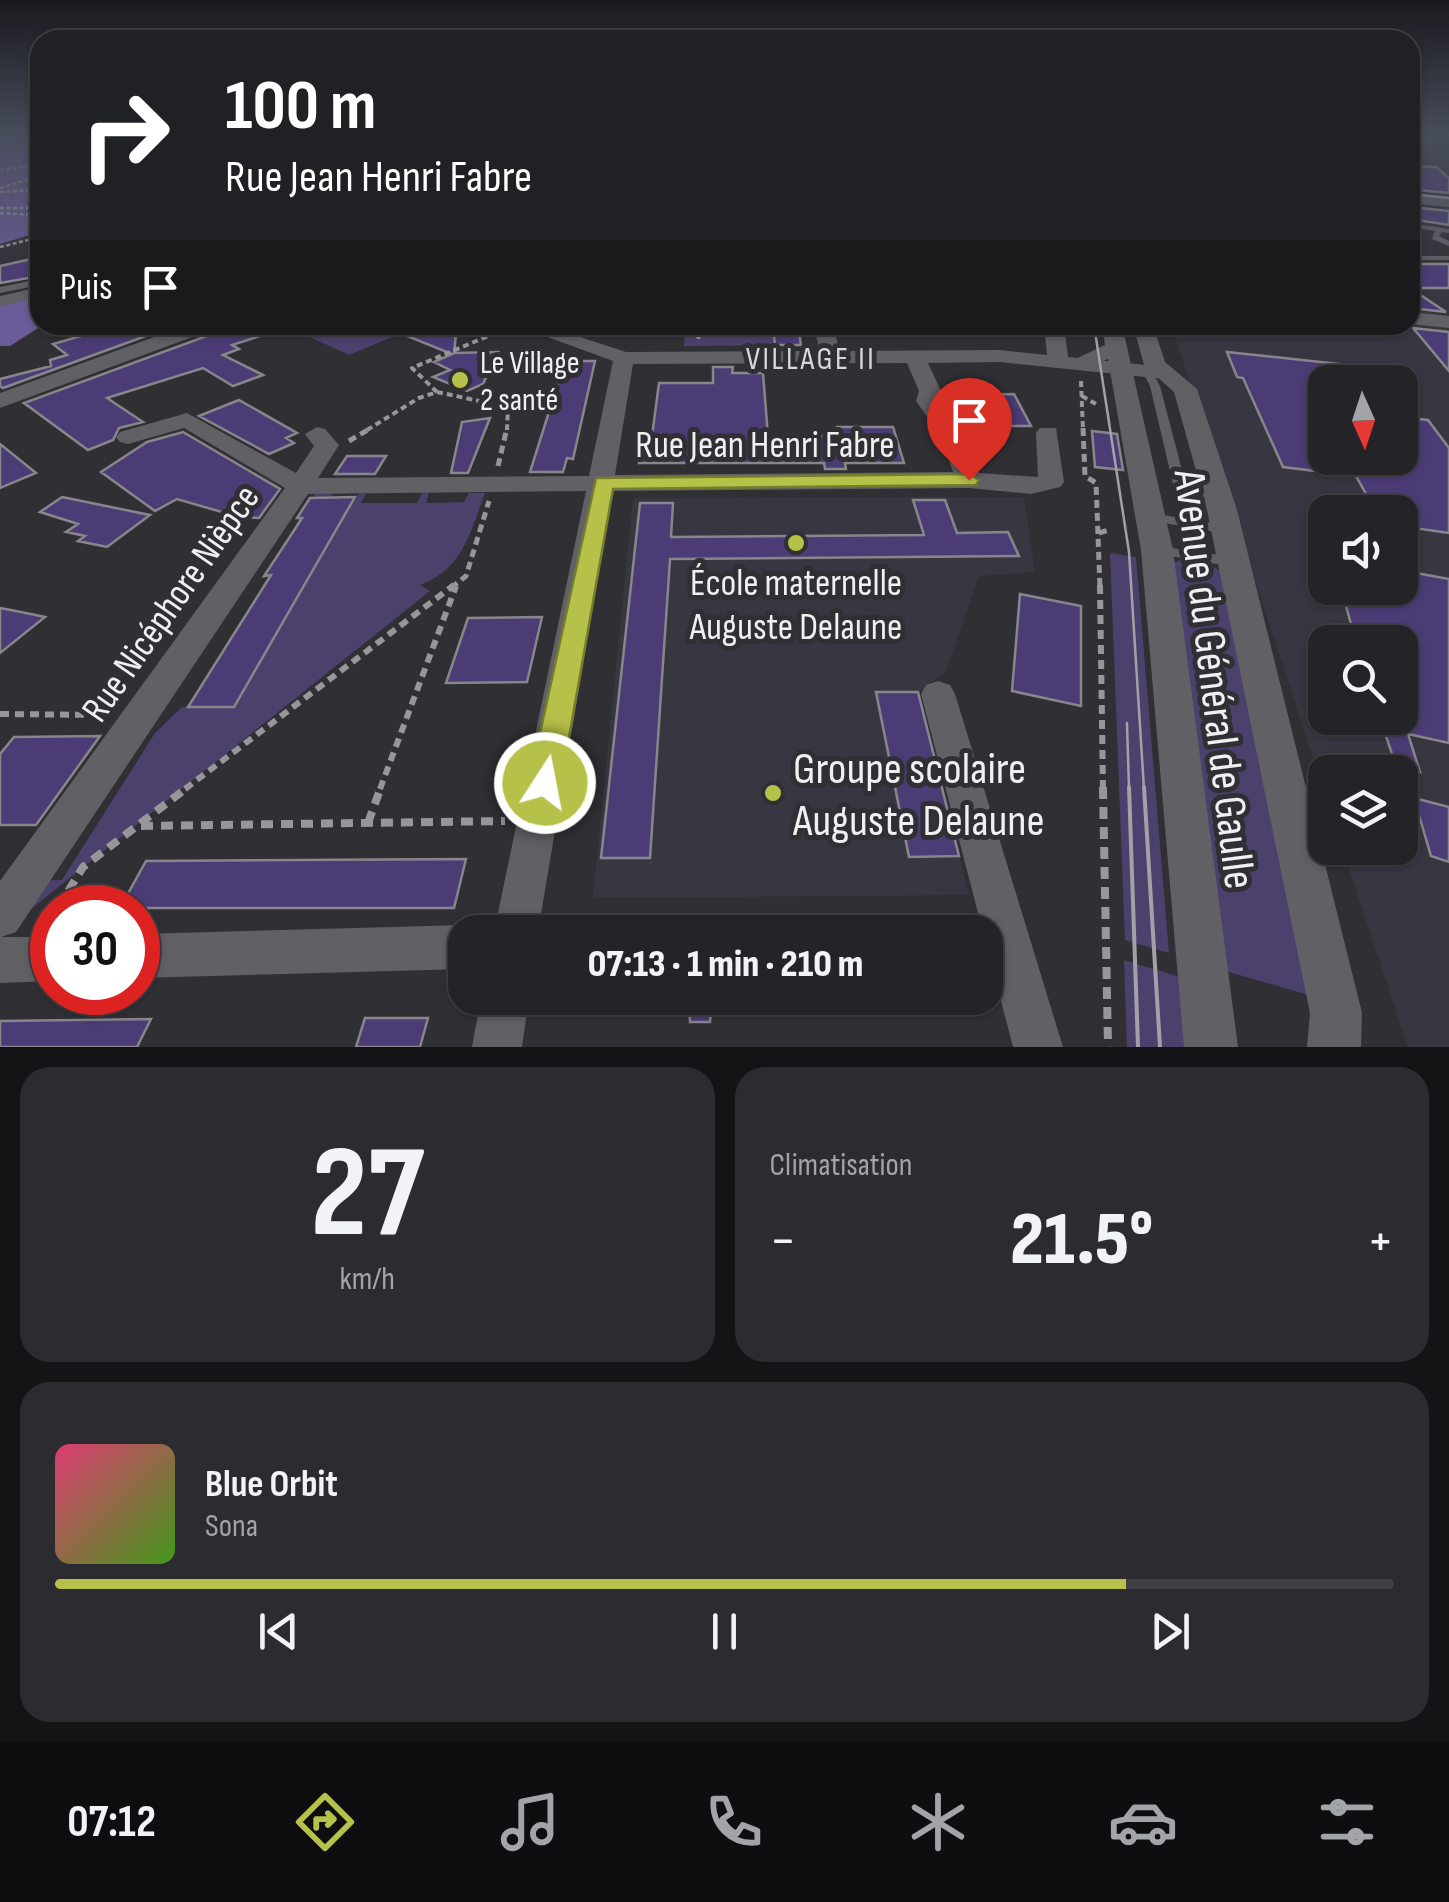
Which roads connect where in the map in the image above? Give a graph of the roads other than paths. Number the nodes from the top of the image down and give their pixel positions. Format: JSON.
{"nodes":[{"id":1,"x":1420,"y":201,"type":"edge"},
{"id":2,"x":1449,"y":202,"type":"edge"},
{"id":3,"x":1444,"y":231,"type":"edge"},
{"id":4,"x":1449,"y":244,"type":"edge"},
{"id":5,"x":1420,"y":258,"type":"edge"},
{"id":6,"x":1449,"y":258,"type":"edge"},
{"id":7,"x":30,"y":284,"type":"edge"},
{"id":8,"x":0,"y":290,"type":"edge"},
{"id":9,"x":30,"y":294,"type":"edge"},
{"id":10,"x":0,"y":301,"type":"edge"},
{"id":11,"x":1420,"y":319,"type":"edge"},
{"id":12,"x":1449,"y":322,"type":"edge"},
{"id":13,"x":181,"y":335,"type":"edge"},
{"id":14,"x":554,"y":335,"type":"edge"},
{"id":15,"x":826,"y":335,"type":"edge"},
{"id":16,"x":1059,"y":335,"type":"edge"},
{"id":17,"x":1118,"y":335,"type":"edge"},
{"id":18,"x":1146,"y":335,"type":"edge"},
{"id":19,"x":831,"y":356,"type":"junction"},
{"id":20,"x":915,"y":356,"type":"junction"},
{"id":21,"x":624,"y":358,"type":"junction"},
{"id":22,"x":1073,"y":363,"type":"junction"},
{"id":23,"x":1138,"y":365,"type":"junction"},
{"id":24,"x":0,"y":401,"type":"edge"},
{"id":25,"x":1048,"y":433,"type":"dead end"},
{"id":26,"x":317,"y":434,"type":"dead end"},
{"id":27,"x":128,"y":437,"type":"dead end"},
{"id":28,"x":969,"y":480,"type":"junction"},
{"id":29,"x":604,"y":483,"type":"junction"},
{"id":30,"x":300,"y":486,"type":"junction"},
{"id":31,"x":1166,"y":530,"type":"junction"},
{"id":32,"x":1231,"y":546,"type":"junction"},
{"id":33,"x":938,"y":694,"type":"dead end"},
{"id":34,"x":519,"y":915,"type":"edge"},
{"id":35,"x":0,"y":916,"type":"edge"},
{"id":36,"x":448,"y":947,"type":"edge"},
{"id":37,"x":160,"y":955,"type":"edge"},
{"id":38,"x":30,"y":959,"type":"edge"},
{"id":39,"x":0,"y":960,"type":"edge"},
{"id":40,"x":502,"y":1015,"type":"edge"},
{"id":41,"x":497,"y":1047,"type":"edge"},
{"id":42,"x":1038,"y":1047,"type":"edge"},
{"id":43,"x":1211,"y":1047,"type":"edge"},
{"id":44,"x":1334,"y":1047,"type":"edge"}],
"edges":[{"from":1,"to":2,"type":"main road"},
{"from":3,"to":4,"type":"lane"},
{"from":5,"to":6,"type":"lane"},
{"from":7,"to":8,"type":"lane"},
{"from":9,"to":10,"type":"street"},
{"from":11,"to":12,"type":"street"},
{"from":13,"to":24,"type":"main road"},
{"from":14,"to":21,"type":"street"},
{"from":15,"to":19,"type":"street"},
{"from":16,"to":22,"type":"street"},
{"from":17,"to":23,"type":"main road","name":"Avenue du Général de Gaulle"},
{"from":18,"to":23,"type":"main road","name":"Avenue du Général de Gaulle"},
{"from":19,"to":20,"type":"street"},
{"from":19,"to":21,"type":"street"},
{"from":20,"to":22,"type":"street"},
{"from":20,"to":28,"type":"street","name":"Rue Jean Henri Fabre"},
{"from":21,"to":29,"type":"street"},
{"from":22,"to":23,"type":"main road"},
{"from":23,"to":31,"type":"main road","name":"Avenue du Général de Gaulle"},
{"from":23,"to":32,"type":"main road","name":"Avenue du Général de Gaulle"},
{"from":25,"to":28,"type":"street"},
{"from":26,"to":30,"type":"street"},
{"from":27,"to":30,"type":"street"},
{"from":28,"to":29,"type":"street","name":"Rue Jean Henri Fabre"},
{"from":29,"to":30,"type":"street","name":"Rue Nicéphore Nièpce"},
{"from":29,"to":34,"type":"street"},
{"from":30,"to":35,"type":"street","name":"Rue Nicéphore Nièpce"},
{"from":31,"to":32,"type":"lane"},
{"from":31,"to":32,"type":"lane"},
{"from":31,"to":43,"type":"main road","name":"Avenue du Général de Gaulle"},
{"from":32,"to":44,"type":"main road","name":"Avenue du Général de Gaulle"},
{"from":33,"to":42,"type":"street"},
{"from":36,"to":37,"type":"street"},
{"from":38,"to":39,"type":"street"},
{"from":40,"to":41,"type":"street"}]}
